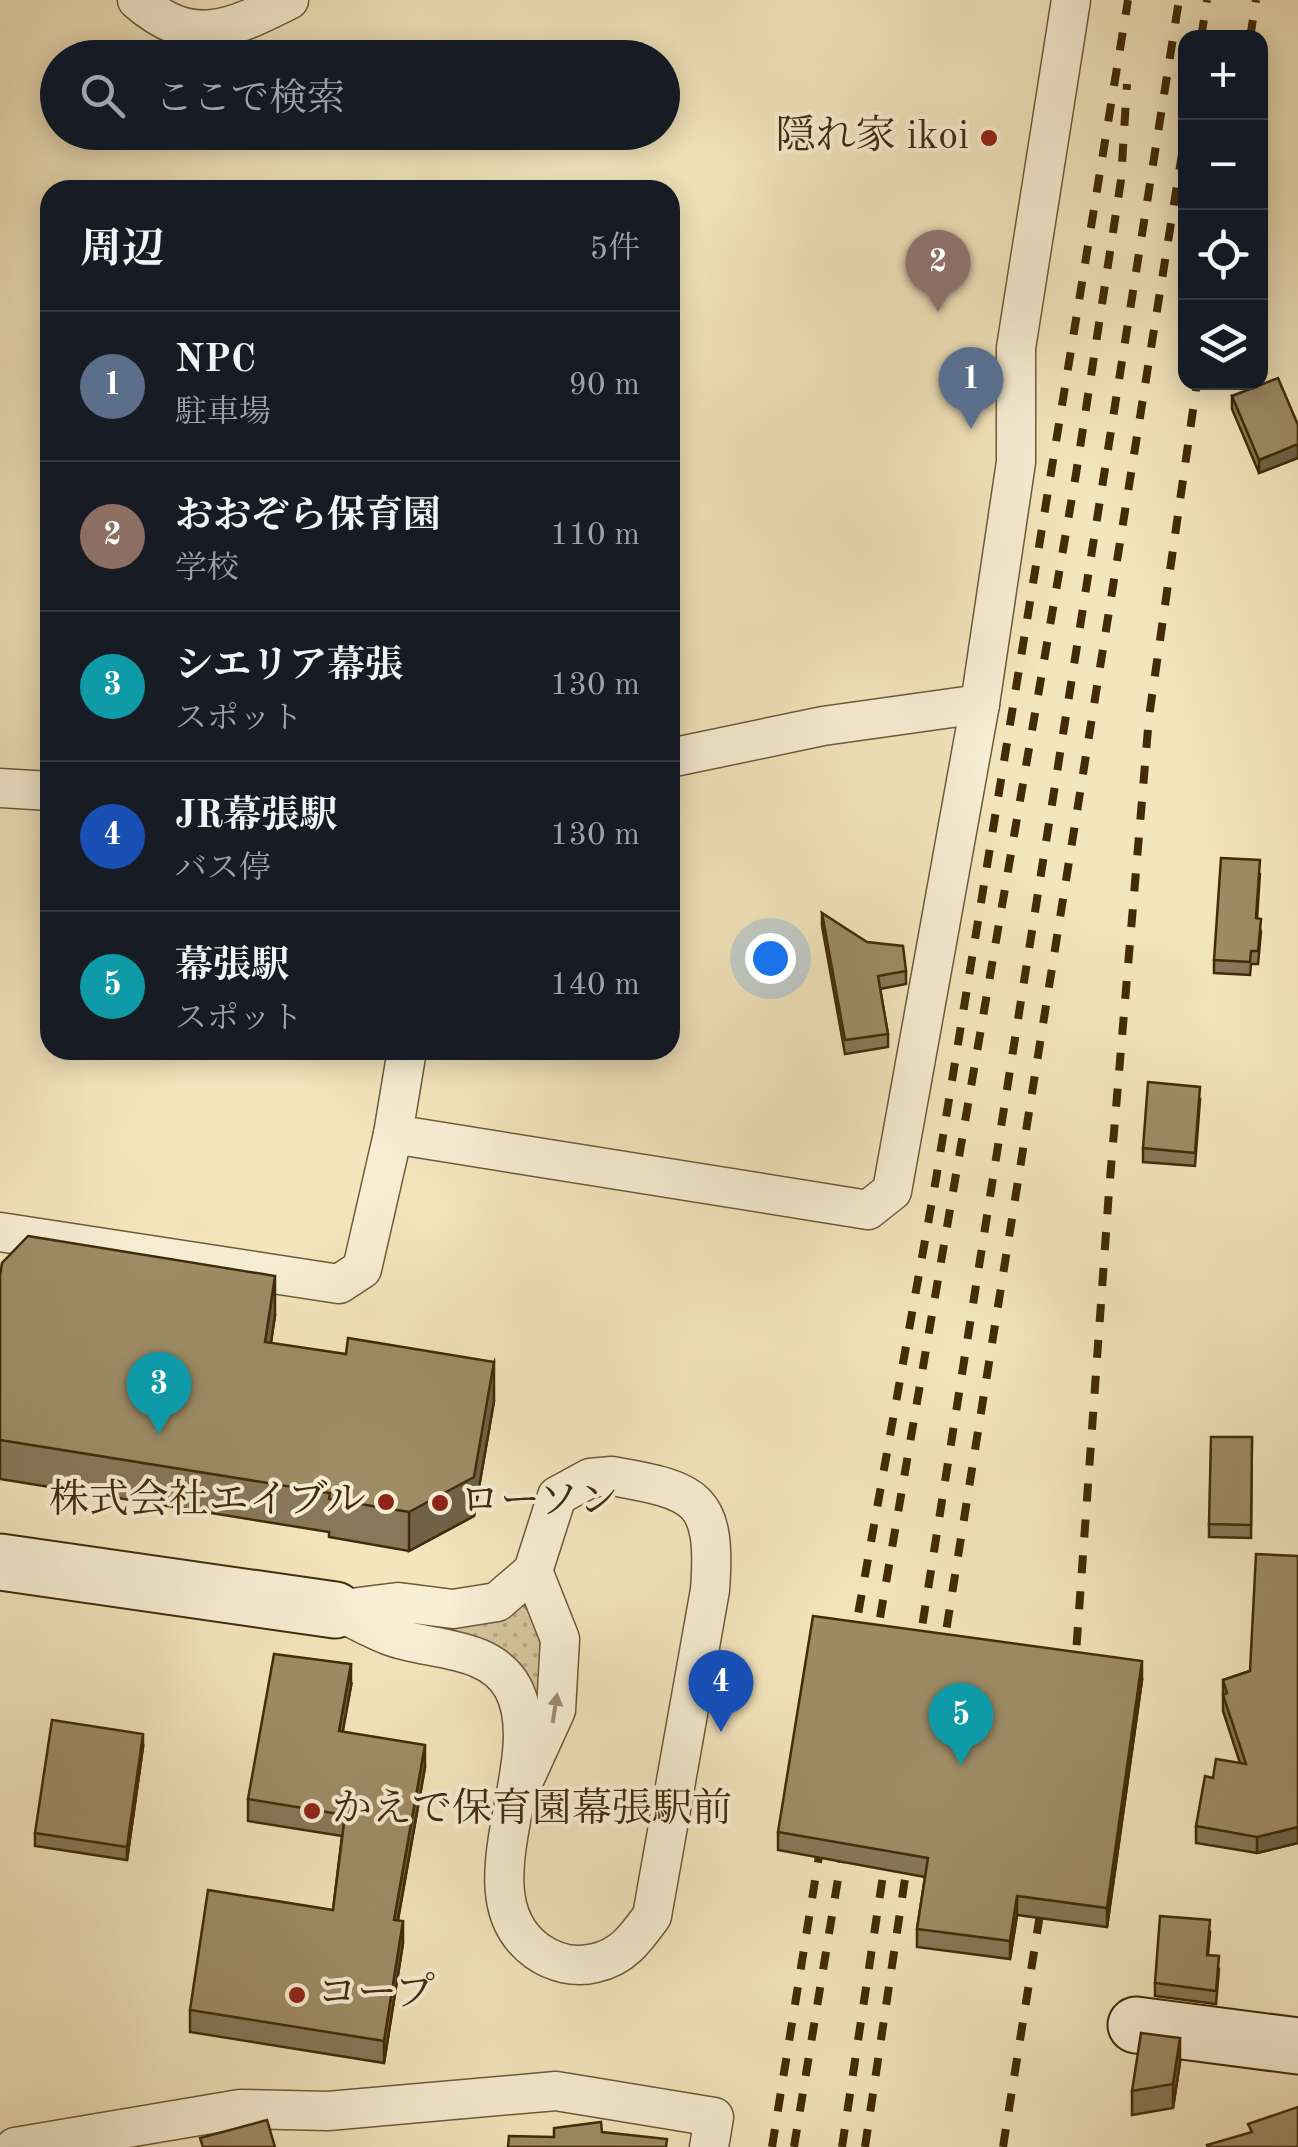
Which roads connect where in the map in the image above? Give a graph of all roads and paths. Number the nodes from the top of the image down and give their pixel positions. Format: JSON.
{"nodes":[{"id":1,"x":137,"y":0,"type":"edge"},
{"id":2,"x":289,"y":0,"type":"edge"},
{"id":3,"x":1072,"y":0,"type":"edge"},
{"id":4,"x":980,"y":704,"type":"junction"},
{"id":5,"x":680,"y":756,"type":"edge"},
{"id":6,"x":0,"y":788,"type":"edge"},
{"id":7,"x":40,"y":790,"type":"edge"},
{"id":8,"x":406,"y":1060,"type":"edge"},
{"id":9,"x":394,"y":1134,"type":"junction"},
{"id":10,"x":0,"y":1232,"type":"edge"},
{"id":11,"x":0,"y":1562,"type":"edge"},
{"id":12,"x":533,"y":1571,"type":"junction"},
{"id":13,"x":335,"y":1610,"type":"junction"},
{"id":14,"x":515,"y":1796,"type":"junction"},
{"id":15,"x":1136,"y":2025,"type":"dead end"},
{"id":16,"x":1298,"y":2046,"type":"edge"},
{"id":17,"x":711,"y":2132,"type":"edge"},
{"id":18,"x":15,"y":2147,"type":"edge"}],
"edges":[{"from":1,"to":2,"type":"street"},
{"from":3,"to":4,"type":"street"},
{"from":4,"to":5,"type":"street"},
{"from":4,"to":9,"type":"street"},
{"from":6,"to":7,"type":"street"},
{"from":8,"to":9,"type":"street"},
{"from":9,"to":10,"type":"street"},
{"from":11,"to":13,"type":"street"},
{"from":12,"to":13,"type":"street"},
{"from":14,"to":12,"type":"street","one_way":true},
{"from":12,"to":14,"type":"street"},
{"from":13,"to":14,"type":"street"},
{"from":15,"to":16,"type":"street"},
{"from":17,"to":18,"type":"street"}]}
